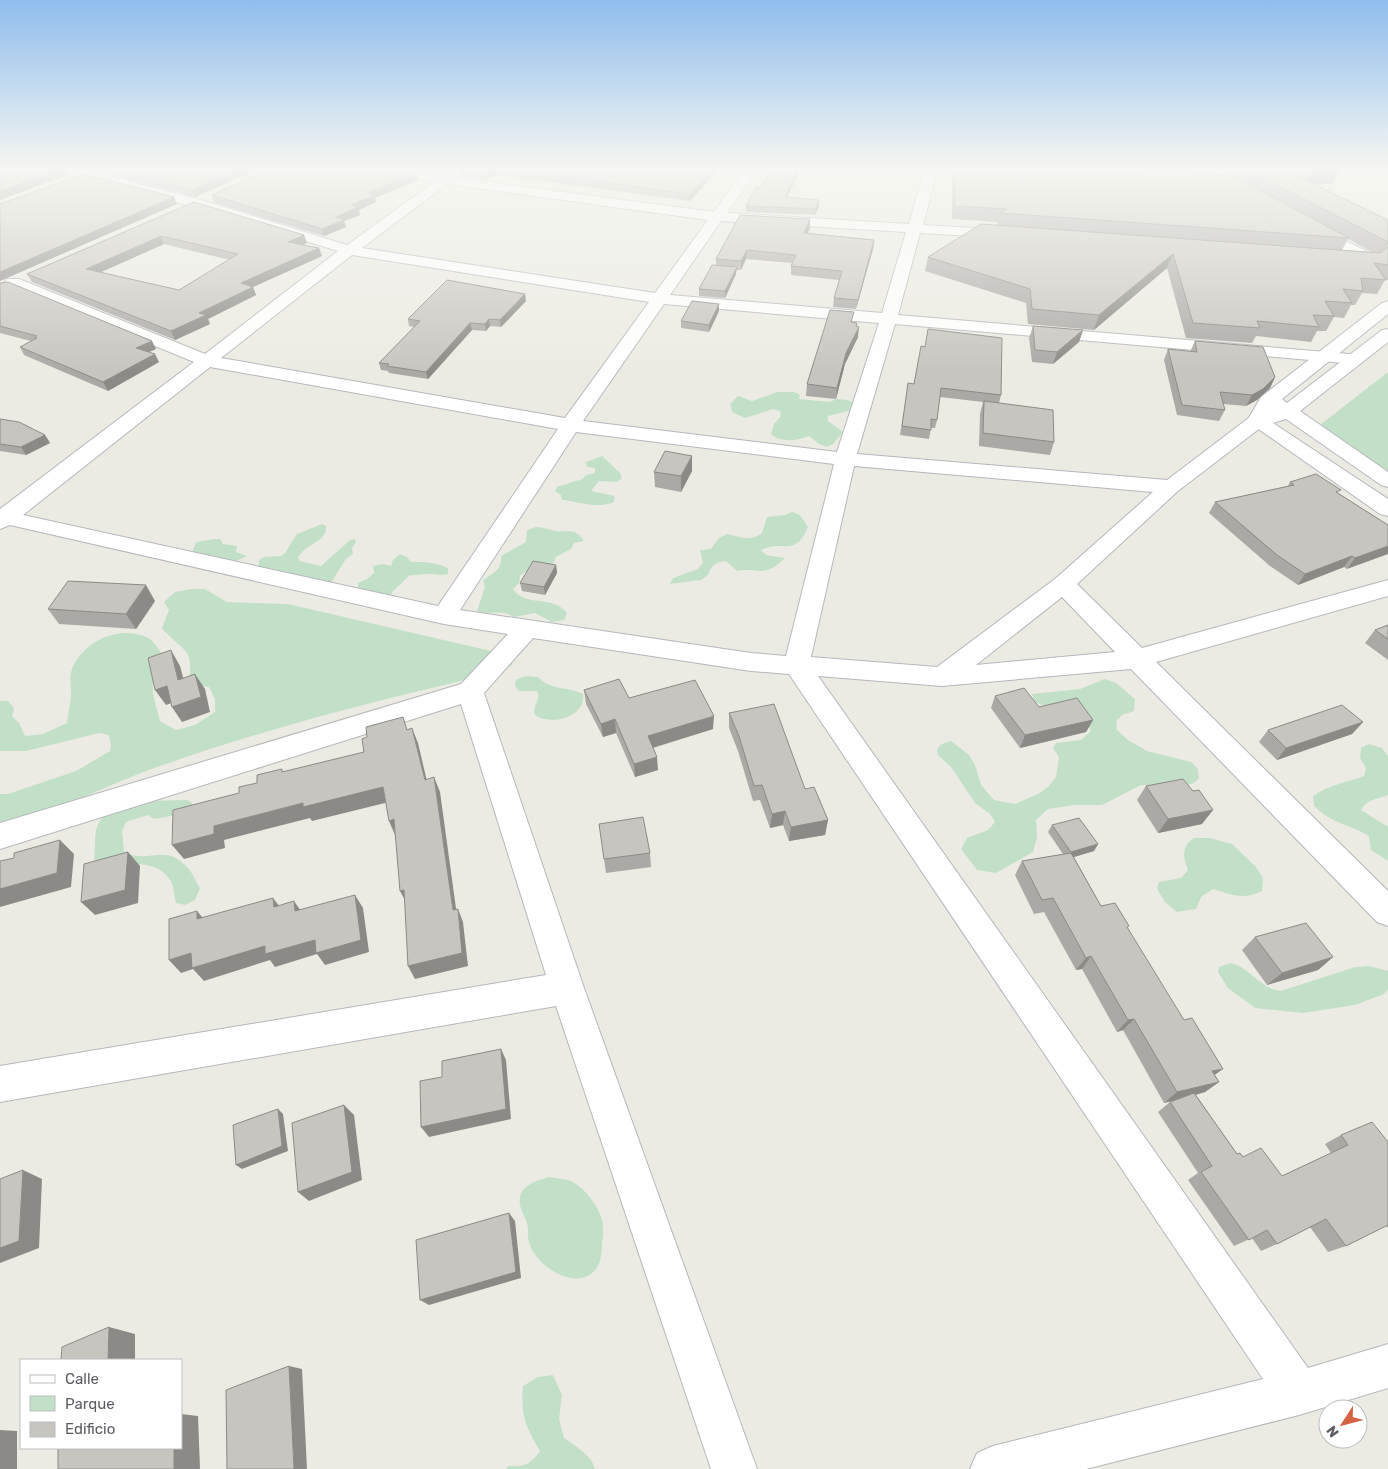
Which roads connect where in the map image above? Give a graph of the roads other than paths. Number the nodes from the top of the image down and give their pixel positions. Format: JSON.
{"nodes":[{"id":1,"x":302,"y":236,"type":"edge"},
{"id":2,"x":369,"y":236,"type":"edge"},
{"id":3,"x":704,"y":236,"type":"edge"},
{"id":4,"x":914,"y":236,"type":"edge"},
{"id":5,"x":1327,"y":236,"type":"edge"},
{"id":6,"x":349,"y":250,"type":"junction"},
{"id":7,"x":1332,"y":257,"type":"edge"},
{"id":8,"x":1372,"y":260,"type":"junction"},
{"id":9,"x":1388,"y":268,"type":"edge"},
{"id":10,"x":14,"y":282,"type":"edge"},
{"id":11,"x":661,"y":299,"type":"junction"},
{"id":12,"x":1388,"y":306,"type":"edge"},
{"id":13,"x":890,"y":318,"type":"junction"},
{"id":14,"x":1388,"y":334,"type":"edge"},
{"id":15,"x":1326,"y":356,"type":"junction"},
{"id":16,"x":1355,"y":359,"type":"junction"},
{"id":17,"x":208,"y":361,"type":"junction"},
{"id":18,"x":1270,"y":400,"type":"junction"},
{"id":19,"x":1286,"y":413,"type":"junction"},
{"id":20,"x":1258,"y":421,"type":"junction"},
{"id":21,"x":570,"y":425,"type":"junction"},
{"id":22,"x":845,"y":459,"type":"junction"},
{"id":23,"x":1388,"y":481,"type":"edge"},
{"id":24,"x":1171,"y":487,"type":"junction"},
{"id":25,"x":1388,"y":509,"type":"edge"},
{"id":26,"x":1,"y":518,"type":"edge"},
{"id":27,"x":1063,"y":584,"type":"junction"},
{"id":28,"x":1388,"y":588,"type":"edge"},
{"id":29,"x":444,"y":616,"type":"junction"},
{"id":30,"x":528,"y":628,"type":"junction"},
{"id":31,"x":1136,"y":659,"type":"junction"},
{"id":32,"x":796,"y":665,"type":"junction"},
{"id":33,"x":942,"y":677,"type":"junction"},
{"id":34,"x":470,"y":691,"type":"junction"},
{"id":35,"x":0,"y":836,"type":"edge"},
{"id":36,"x":1388,"y":912,"type":"edge"},
{"id":37,"x":567,"y":988,"type":"junction"},
{"id":38,"x":0,"y":1084,"type":"edge"},
{"id":39,"x":1388,"y":1366,"type":"edge"},
{"id":40,"x":1299,"y":1392,"type":"junction"},
{"id":41,"x":734,"y":1469,"type":"edge"},
{"id":42,"x":993,"y":1469,"type":"edge"}],
"edges":[{"from":1,"to":6,"type":"street"},
{"from":2,"to":6,"type":"street"},
{"from":3,"to":11,"type":"street"},
{"from":4,"to":13,"type":"street"},
{"from":5,"to":8,"type":"street"},
{"from":6,"to":11,"type":"street"},
{"from":6,"to":17,"type":"street"},
{"from":7,"to":8,"type":"street"},
{"from":8,"to":9,"type":"street"},
{"from":10,"to":17,"type":"street"},
{"from":11,"to":13,"type":"street"},
{"from":11,"to":21,"type":"street"},
{"from":12,"to":15,"type":"street"},
{"from":13,"to":15,"type":"street"},
{"from":13,"to":22,"type":"street"},
{"from":14,"to":16,"type":"street"},
{"from":15,"to":16,"type":"street"},
{"from":15,"to":18,"type":"street"},
{"from":16,"to":19,"type":"street"},
{"from":17,"to":21,"type":"street"},
{"from":17,"to":26,"type":"street"},
{"from":18,"to":19,"type":"street"},
{"from":18,"to":20,"type":"street"},
{"from":19,"to":20,"type":"street"},
{"from":19,"to":23,"type":"street"},
{"from":20,"to":24,"type":"street"},
{"from":20,"to":25,"type":"street"},
{"from":21,"to":22,"type":"street"},
{"from":21,"to":29,"type":"street"},
{"from":22,"to":24,"type":"street"},
{"from":22,"to":32,"type":"street"},
{"from":24,"to":27,"type":"street"},
{"from":26,"to":29,"type":"street"},
{"from":27,"to":31,"type":"street"},
{"from":27,"to":33,"type":"street"},
{"from":28,"to":31,"type":"street"},
{"from":29,"to":30,"type":"street"},
{"from":30,"to":32,"type":"street"},
{"from":30,"to":34,"type":"street"},
{"from":31,"to":33,"type":"street"},
{"from":31,"to":36,"type":"street"},
{"from":32,"to":33,"type":"street"},
{"from":32,"to":40,"type":"street"},
{"from":34,"to":35,"type":"street"},
{"from":34,"to":37,"type":"street"},
{"from":37,"to":38,"type":"street"},
{"from":37,"to":41,"type":"street"},
{"from":39,"to":40,"type":"street"},
{"from":40,"to":42,"type":"street"}]}
